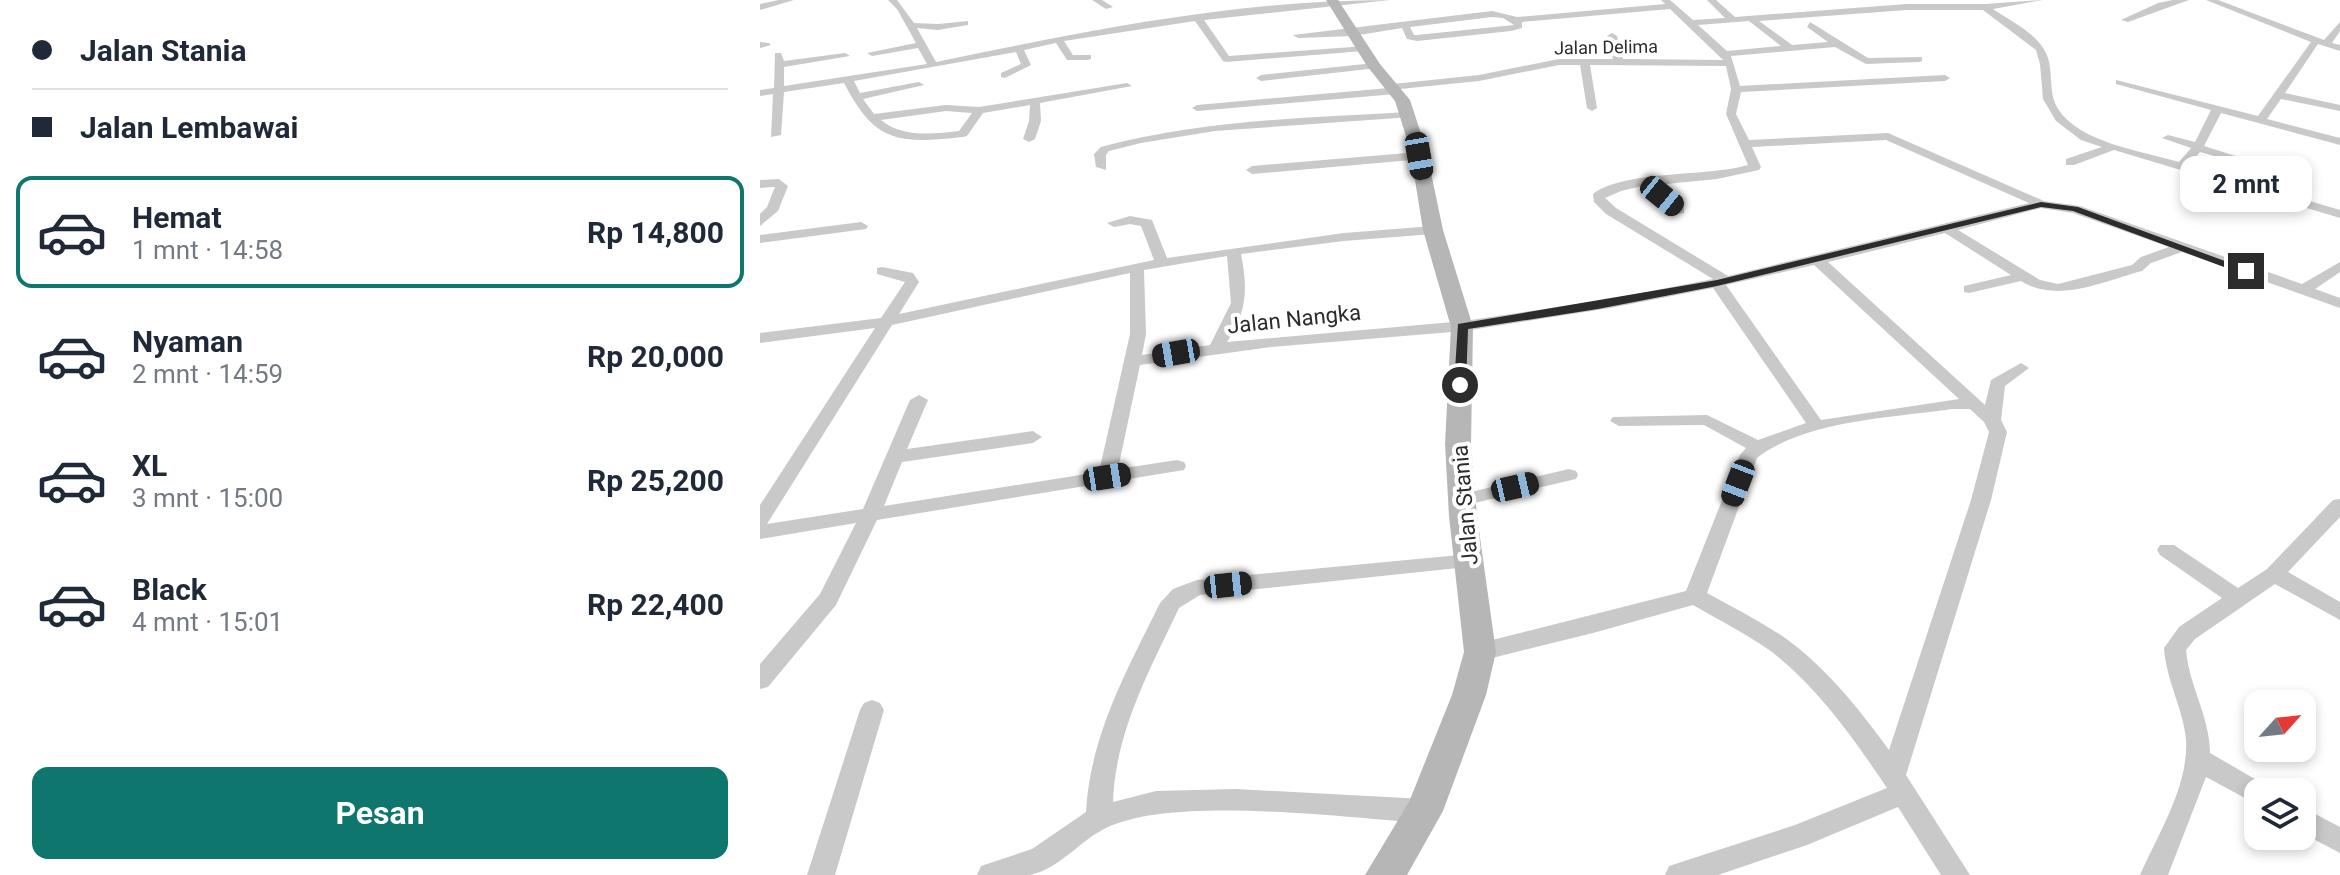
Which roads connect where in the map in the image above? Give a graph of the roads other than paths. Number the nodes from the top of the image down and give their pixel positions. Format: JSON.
{"nodes":[{"id":1,"x":777,"y":0,"type":"edge"},
{"id":2,"x":790,"y":0,"type":"edge"},
{"id":3,"x":892,"y":0,"type":"edge"},
{"id":4,"x":1096,"y":0,"type":"edge"},
{"id":5,"x":1386,"y":0,"type":"edge"},
{"id":6,"x":1711,"y":0,"type":"edge"},
{"id":7,"x":1819,"y":0,"type":"edge"},
{"id":8,"x":2039,"y":0,"type":"edge"},
{"id":9,"x":2185,"y":0,"type":"edge"},
{"id":10,"x":2214,"y":1,"type":"edge"},
{"id":11,"x":1333,"y":2,"type":"edge"},
{"id":12,"x":1669,"y":3,"type":"edge"},
{"id":13,"x":760,"y":4,"type":"edge"},
{"id":14,"x":1109,"y":7,"type":"dead end"},
{"id":15,"x":1985,"y":7,"type":"junction"},
{"id":16,"x":1841,"y":12,"type":"junction"},
{"id":17,"x":1197,"y":17,"type":"junction"},
{"id":18,"x":1751,"y":19,"type":"junction"},
{"id":19,"x":1516,"y":20,"type":"junction"},
{"id":20,"x":1733,"y":20,"type":"junction"},
{"id":21,"x":2125,"y":20,"type":"dead end"},
{"id":22,"x":965,"y":23,"type":"dead end"},
{"id":23,"x":1691,"y":23,"type":"junction"},
{"id":24,"x":910,"y":25,"type":"junction"},
{"id":25,"x":1405,"y":25,"type":"junction"},
{"id":26,"x":1810,"y":25,"type":"dead end"},
{"id":27,"x":2340,"y":25,"type":"edge"},
{"id":28,"x":1352,"y":32,"type":"junction"},
{"id":29,"x":1298,"y":35,"type":"dead end"},
{"id":30,"x":1612,"y":36,"type":"dead end"},
{"id":31,"x":1058,"y":39,"type":"junction"},
{"id":32,"x":1276,"y":42,"type":"dead end"},
{"id":33,"x":2321,"y":43,"type":"junction"},
{"id":34,"x":1837,"y":44,"type":"junction"},
{"id":35,"x":921,"y":45,"type":"junction"},
{"id":36,"x":1019,"y":48,"type":"junction"},
{"id":37,"x":1790,"y":48,"type":"junction"},
{"id":38,"x":2340,"y":48,"type":"edge"},
{"id":39,"x":872,"y":53,"type":"dead end"},
{"id":40,"x":1279,"y":55,"type":"junction"},
{"id":41,"x":845,"y":56,"type":"dead end"},
{"id":42,"x":1088,"y":57,"type":"dead end"},
{"id":43,"x":1368,"y":57,"type":"junction"},
{"id":44,"x":1728,"y":58,"type":"junction"},
{"id":45,"x":1919,"y":59,"type":"dead end"},
{"id":46,"x":1584,"y":62,"type":"junction"},
{"id":47,"x":1619,"y":62,"type":"junction"},
{"id":48,"x":779,"y":64,"type":"junction"},
{"id":49,"x":833,"y":66,"type":"dead end"},
{"id":50,"x":933,"y":66,"type":"junction"},
{"id":51,"x":1005,"y":75,"type":"dead end"},
{"id":52,"x":1261,"y":78,"type":"dead end"},
{"id":53,"x":1945,"y":78,"type":"dead end"},
{"id":54,"x":848,"y":80,"type":"junction"},
{"id":55,"x":2120,"y":82,"type":"dead end"},
{"id":56,"x":919,"y":85,"type":"dead end"},
{"id":57,"x":1127,"y":86,"type":"dead end"},
{"id":58,"x":1736,"y":89,"type":"junction"},
{"id":59,"x":777,"y":91,"type":"junction"},
{"id":60,"x":760,"y":93,"type":"edge"},
{"id":61,"x":2279,"y":95,"type":"junction"},
{"id":62,"x":856,"y":97,"type":"junction"},
{"id":63,"x":1031,"y":98,"type":"junction"},
{"id":64,"x":1399,"y":98,"type":"junction"},
{"id":65,"x":1197,"y":108,"type":"dead end"},
{"id":66,"x":1592,"y":108,"type":"dead end"},
{"id":67,"x":2218,"y":108,"type":"junction"},
{"id":68,"x":2340,"y":108,"type":"edge"},
{"id":69,"x":979,"y":110,"type":"junction"},
{"id":70,"x":870,"y":118,"type":"junction"},
{"id":71,"x":2261,"y":120,"type":"junction"},
{"id":72,"x":775,"y":135,"type":"dead end"},
{"id":73,"x":2168,"y":138,"type":"dead end"},
{"id":74,"x":1029,"y":139,"type":"dead end"},
{"id":75,"x":2340,"y":142,"type":"edge"},
{"id":76,"x":1746,"y":144,"type":"junction"},
{"id":77,"x":2115,"y":146,"type":"junction"},
{"id":78,"x":2197,"y":147,"type":"junction"},
{"id":79,"x":1419,"y":156,"type":"junction"},
{"id":80,"x":2239,"y":159,"type":"dead end"},
{"id":81,"x":2070,"y":162,"type":"dead end"},
{"id":82,"x":2183,"y":165,"type":"junction"},
{"id":83,"x":1102,"y":167,"type":"dead end"},
{"id":84,"x":1252,"y":170,"type":"dead end"},
{"id":85,"x":1646,"y":183,"type":"junction"},
{"id":86,"x":760,"y":184,"type":"edge"},
{"id":87,"x":2041,"y":204,"type":"junction"},
{"id":88,"x":1679,"y":210,"type":"dead end"},
{"id":89,"x":2340,"y":214,"type":"edge"},
{"id":90,"x":760,"y":222,"type":"edge"},
{"id":91,"x":1114,"y":223,"type":"dead end"},
{"id":92,"x":861,"y":226,"type":"dead end"},
{"id":93,"x":1947,"y":229,"type":"junction"},
{"id":94,"x":1433,"y":230,"type":"junction"},
{"id":95,"x":760,"y":239,"type":"edge"},
{"id":96,"x":2179,"y":248,"type":"junction"},
{"id":97,"x":1233,"y":251,"type":"junction"},
{"id":98,"x":1818,"y":261,"type":"junction"},
{"id":99,"x":1162,"y":263,"type":"junction"},
{"id":100,"x":2340,"y":266,"type":"edge"},
{"id":101,"x":1137,"y":267,"type":"junction"},
{"id":102,"x":882,"y":271,"type":"dead end"},
{"id":103,"x":2024,"y":276,"type":"junction"},
{"id":104,"x":1722,"y":282,"type":"junction"},
{"id":105,"x":1969,"y":289,"type":"dead end"},
{"id":106,"x":2305,"y":289,"type":"junction"},
{"id":107,"x":2340,"y":303,"type":"edge"},
{"id":108,"x":885,"y":322,"type":"junction"},
{"id":109,"x":1462,"y":327,"type":"junction"},
{"id":110,"x":760,"y":338,"type":"edge"},
{"id":111,"x":1215,"y":349,"type":"junction"},
{"id":112,"x":1132,"y":361,"type":"junction"},
{"id":113,"x":2021,"y":368,"type":"dead end"},
{"id":114,"x":919,"y":400,"type":"dead end"},
{"id":115,"x":1974,"y":404,"type":"junction"},
{"id":116,"x":1992,"y":420,"type":"junction"},
{"id":117,"x":1619,"y":421,"type":"dead end"},
{"id":118,"x":1817,"y":426,"type":"junction"},
{"id":119,"x":1033,"y":437,"type":"dead end"},
{"id":120,"x":1756,"y":446,"type":"junction"},
{"id":121,"x":894,"y":457,"type":"junction"},
{"id":122,"x":1177,"y":466,"type":"dead end"},
{"id":123,"x":1569,"y":475,"type":"dead end"},
{"id":124,"x":1107,"y":477,"type":"junction"},
{"id":125,"x":1462,"y":500,"type":"junction"},
{"id":126,"x":2340,"y":505,"type":"edge"},
{"id":127,"x":869,"y":517,"type":"junction"},
{"id":128,"x":760,"y":520,"type":"edge"},
{"id":129,"x":760,"y":532,"type":"edge"},
{"id":130,"x":2167,"y":550,"type":"dead end"},
{"id":131,"x":1470,"y":561,"type":"junction"},
{"id":132,"x":2274,"y":574,"type":"junction"},
{"id":133,"x":1695,"y":596,"type":"junction"},
{"id":134,"x":2238,"y":598,"type":"junction"},
{"id":135,"x":2340,"y":612,"type":"edge"},
{"id":136,"x":1480,"y":652,"type":"junction"},
{"id":137,"x":760,"y":680,"type":"edge"},
{"id":138,"x":872,"y":710,"type":"dead end"},
{"id":139,"x":2198,"y":759,"type":"junction"},
{"id":140,"x":1898,"y":785,"type":"junction"},
{"id":141,"x":2244,"y":786,"type":"edge"},
{"id":142,"x":1424,"y":811,"type":"junction"},
{"id":143,"x":1099,"y":818,"type":"junction"},
{"id":144,"x":2316,"y":827,"type":"edge"},
{"id":145,"x":2340,"y":841,"type":"edge"},
{"id":146,"x":821,"y":875,"type":"edge"},
{"id":147,"x":991,"y":875,"type":"edge"},
{"id":148,"x":1385,"y":875,"type":"edge"},
{"id":149,"x":1679,"y":875,"type":"edge"},
{"id":150,"x":1956,"y":875,"type":"edge"},
{"id":151,"x":2154,"y":875,"type":"edge"}],
"edges":[{"from":1,"to":13,"type":"street"},
{"from":2,"to":13,"type":"street"},
{"from":3,"to":24,"type":"street"},
{"from":4,"to":14,"type":"street"},
{"from":5,"to":11,"type":"street"},
{"from":6,"to":20,"type":"street"},
{"from":7,"to":16,"type":"street"},
{"from":8,"to":15,"type":"street"},
{"from":9,"to":21,"type":"street"},
{"from":10,"to":33,"type":"street"},
{"from":11,"to":17,"type":"street"},
{"from":11,"to":28,"type":"street","name":"Jalan Stania"},
{"from":12,"to":19,"type":"street"},
{"from":12,"to":23,"type":"street","name":"Jalan Delima"},
{"from":15,"to":16,"type":"street"},
{"from":15,"to":77,"type":"street"},
{"from":16,"to":18,"type":"street"},
{"from":17,"to":31,"type":"street"},
{"from":17,"to":40,"type":"street"},
{"from":18,"to":20,"type":"street"},
{"from":18,"to":37,"type":"street"},
{"from":19,"to":25,"type":"street"},
{"from":19,"to":25,"type":"street"},
{"from":20,"to":23,"type":"street"},
{"from":22,"to":24,"type":"street"},
{"from":23,"to":44,"type":"street","name":"Jalan Delima"},
{"from":24,"to":35,"type":"street"},
{"from":25,"to":28,"type":"street"},
{"from":26,"to":34,"type":"street"},
{"from":27,"to":33,"type":"street"},
{"from":28,"to":29,"type":"street"},
{"from":28,"to":43,"type":"street","name":"Jalan Stania"},
{"from":30,"to":47,"type":"street"},
{"from":31,"to":36,"type":"street"},
{"from":31,"to":42,"type":"street"},
{"from":32,"to":40,"type":"street"},
{"from":33,"to":38,"type":"street"},
{"from":33,"to":61,"type":"street"},
{"from":34,"to":37,"type":"street"},
{"from":34,"to":45,"type":"street"},
{"from":35,"to":39,"type":"street"},
{"from":35,"to":50,"type":"street"},
{"from":36,"to":50,"type":"street"},
{"from":36,"to":51,"type":"street"},
{"from":37,"to":44,"type":"street"},
{"from":40,"to":43,"type":"street"},
{"from":41,"to":48,"type":"street"},
{"from":43,"to":52,"type":"street"},
{"from":43,"to":64,"type":"street","name":"Jalan Stania"},
{"from":44,"to":47,"type":"street","name":"Jalan Delima"},
{"from":44,"to":58,"type":"street"},
{"from":46,"to":47,"type":"street","name":"Jalan Delima"},
{"from":46,"to":64,"type":"street","name":"Jalan Delima"},
{"from":46,"to":66,"type":"street"},
{"from":48,"to":49,"type":"street"},
{"from":48,"to":59,"type":"street"},
{"from":50,"to":54,"type":"street"},
{"from":53,"to":58,"type":"street"},
{"from":54,"to":59,"type":"street"},
{"from":54,"to":62,"type":"street"},
{"from":55,"to":67,"type":"street"},
{"from":56,"to":62,"type":"street"},
{"from":57,"to":63,"type":"street"},
{"from":58,"to":76,"type":"street"},
{"from":59,"to":60,"type":"street"},
{"from":59,"to":72,"type":"street"},
{"from":61,"to":68,"type":"street"},
{"from":61,"to":71,"type":"street"},
{"from":62,"to":70,"type":"street"},
{"from":63,"to":69,"type":"street"},
{"from":63,"to":74,"type":"street"},
{"from":64,"to":65,"type":"street"},
{"from":64,"to":79,"type":"street","name":"Jalan Stania"},
{"from":64,"to":83,"type":"street"},
{"from":67,"to":71,"type":"street"},
{"from":67,"to":78,"type":"street"},
{"from":69,"to":70,"type":"street"},
{"from":69,"to":70,"type":"street"},
{"from":71,"to":75,"type":"street"},
{"from":73,"to":78,"type":"street"},
{"from":76,"to":85,"type":"street"},
{"from":76,"to":87,"type":"street"},
{"from":77,"to":81,"type":"street"},
{"from":77,"to":82,"type":"street"},
{"from":78,"to":80,"type":"street"},
{"from":78,"to":82,"type":"street"},
{"from":79,"to":84,"type":"street"},
{"from":79,"to":94,"type":"street","name":"Jalan Stania"},
{"from":82,"to":89,"type":"street"},
{"from":85,"to":88,"type":"street"},
{"from":85,"to":104,"type":"street"},
{"from":86,"to":90,"type":"street"},
{"from":87,"to":93,"type":"street","name":"Jalan Nangka"},
{"from":87,"to":96,"type":"street"},
{"from":91,"to":99,"type":"street"},
{"from":92,"to":95,"type":"street"},
{"from":93,"to":98,"type":"street","name":"Jalan Nangka"},
{"from":93,"to":103,"type":"street"},
{"from":94,"to":97,"type":"street"},
{"from":94,"to":109,"type":"street","name":"Jalan Stania"},
{"from":96,"to":103,"type":"street"},
{"from":96,"to":106,"type":"street"},
{"from":97,"to":99,"type":"street"},
{"from":97,"to":111,"type":"street"},
{"from":98,"to":104,"type":"street","name":"Jalan Nangka"},
{"from":98,"to":115,"type":"street"},
{"from":99,"to":101,"type":"street"},
{"from":100,"to":106,"type":"street"},
{"from":101,"to":108,"type":"street"},
{"from":101,"to":112,"type":"street"},
{"from":102,"to":108,"type":"street"},
{"from":103,"to":105,"type":"street"},
{"from":104,"to":109,"type":"street","name":"Jalan Nangka"},
{"from":104,"to":118,"type":"street"},
{"from":106,"to":107,"type":"street"},
{"from":108,"to":110,"type":"street"},
{"from":108,"to":128,"type":"street"},
{"from":109,"to":111,"type":"street","name":"Jalan Nangka"},
{"from":109,"to":125,"type":"street","name":"Jalan Stania"},
{"from":111,"to":112,"type":"street","name":"Jalan Nangka"},
{"from":112,"to":124,"type":"street"},
{"from":113,"to":116,"type":"street"},
{"from":114,"to":121,"type":"street"},
{"from":115,"to":116,"type":"street"},
{"from":115,"to":118,"type":"street"},
{"from":116,"to":140,"type":"street"},
{"from":117,"to":120,"type":"street"},
{"from":118,"to":120,"type":"street"},
{"from":119,"to":121,"type":"street"},
{"from":120,"to":133,"type":"street"},
{"from":121,"to":127,"type":"street"},
{"from":122,"to":124,"type":"street"},
{"from":123,"to":125,"type":"street"},
{"from":124,"to":127,"type":"street"},
{"from":125,"to":131,"type":"street","name":"Jalan Stania"},
{"from":126,"to":132,"type":"street"},
{"from":127,"to":129,"type":"street"},
{"from":127,"to":137,"type":"street"},
{"from":130,"to":134,"type":"street"},
{"from":131,"to":136,"type":"street","name":"Jalan Stania"},
{"from":131,"to":143,"type":"street"},
{"from":132,"to":134,"type":"street"},
{"from":132,"to":135,"type":"street"},
{"from":133,"to":136,"type":"street"},
{"from":133,"to":140,"type":"street"},
{"from":134,"to":139,"type":"street"},
{"from":136,"to":142,"type":"street","name":"Jalan Stania"},
{"from":138,"to":146,"type":"street"},
{"from":139,"to":141,"type":"street"},
{"from":139,"to":151,"type":"street"},
{"from":140,"to":149,"type":"street"},
{"from":140,"to":150,"type":"street"},
{"from":142,"to":143,"type":"street"},
{"from":142,"to":148,"type":"street","name":"Jalan Stania"},
{"from":143,"to":147,"type":"street"},
{"from":144,"to":145,"type":"street"}]}
